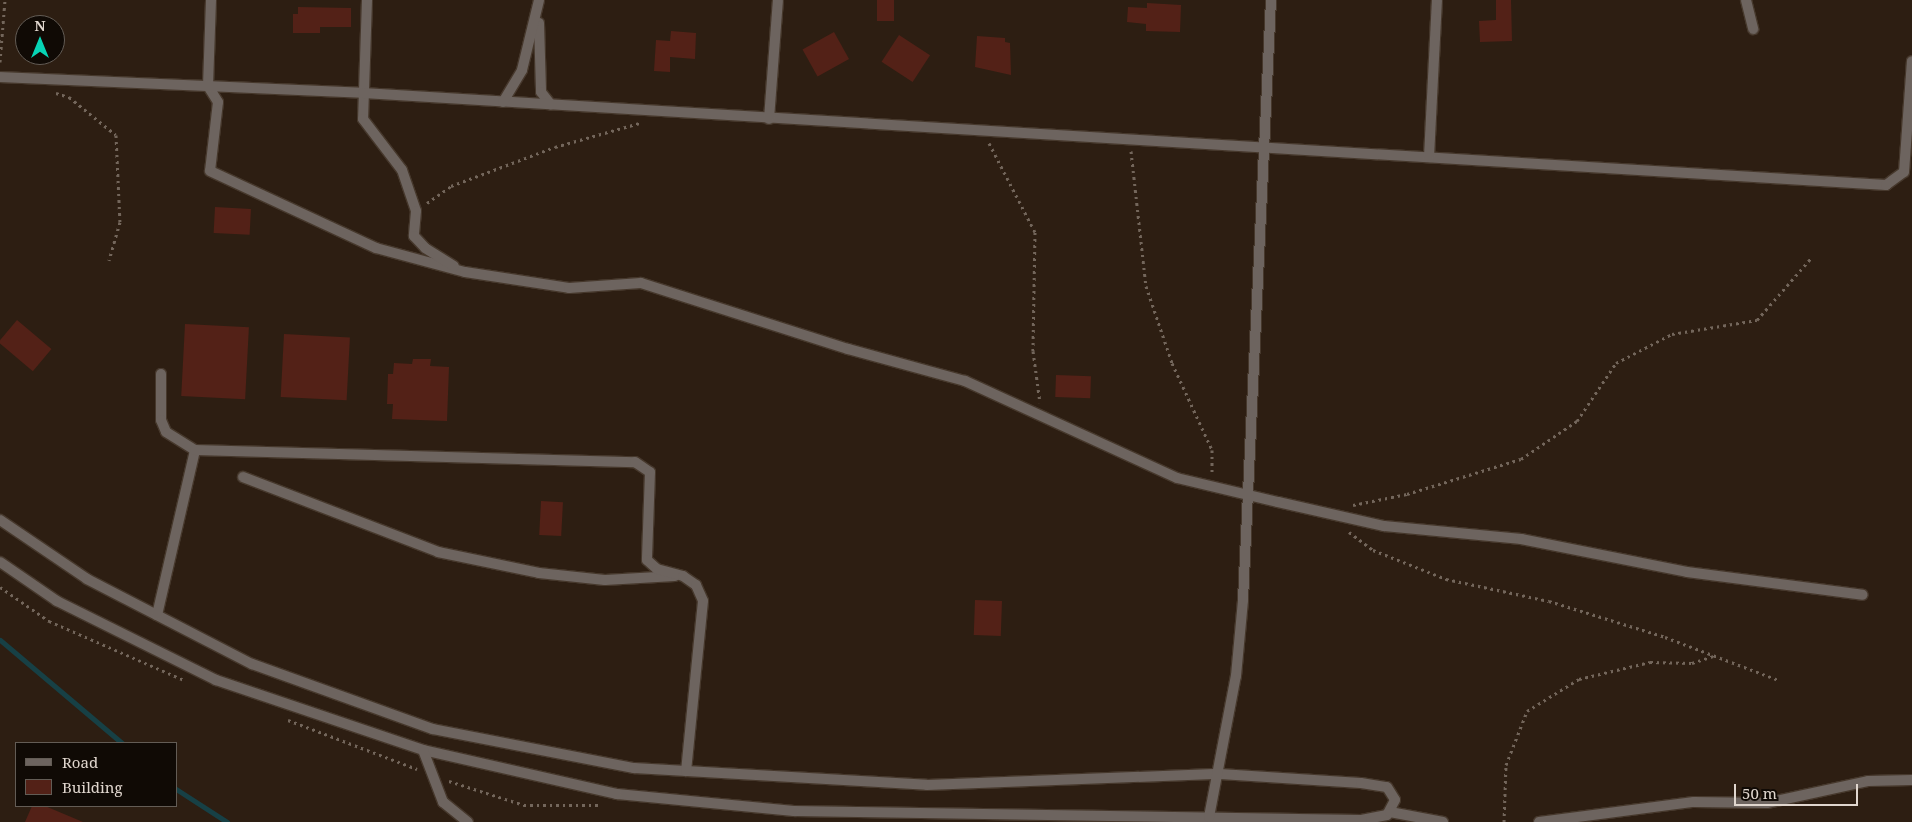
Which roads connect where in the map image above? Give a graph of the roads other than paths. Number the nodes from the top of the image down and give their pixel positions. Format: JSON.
{"nodes":[{"id":1,"x":211,"y":0,"type":"edge"},
{"id":2,"x":367,"y":0,"type":"edge"},
{"id":3,"x":778,"y":0,"type":"edge"},
{"id":4,"x":1270,"y":0,"type":"edge"},
{"id":5,"x":1437,"y":0,"type":"edge"},
{"id":6,"x":1746,"y":0,"type":"edge"},
{"id":7,"x":539,"y":4,"type":"edge"},
{"id":8,"x":1753,"y":28,"type":"dead end"},
{"id":9,"x":1912,"y":61,"type":"edge"},
{"id":10,"x":0,"y":77,"type":"edge"},
{"id":11,"x":208,"y":86,"type":"junction"},
{"id":12,"x":363,"y":93,"type":"junction"},
{"id":13,"x":504,"y":102,"type":"junction"},
{"id":14,"x":551,"y":105,"type":"junction"},
{"id":15,"x":769,"y":119,"type":"junction"},
{"id":16,"x":1263,"y":148,"type":"junction"},
{"id":17,"x":1429,"y":157,"type":"junction"},
{"id":18,"x":464,"y":272,"type":"junction"},
{"id":19,"x":160,"y":374,"type":"dead end"},
{"id":20,"x":195,"y":450,"type":"junction"},
{"id":21,"x":243,"y":476,"type":"dead end"},
{"id":22,"x":1248,"y":493,"type":"junction"},
{"id":23,"x":0,"y":520,"type":"edge"},
{"id":24,"x":0,"y":562,"type":"edge"},
{"id":25,"x":683,"y":576,"type":"junction"},
{"id":26,"x":1863,"y":595,"type":"dead end"},
{"id":27,"x":157,"y":615,"type":"junction"},
{"id":28,"x":423,"y":750,"type":"junction"},
{"id":29,"x":686,"y":771,"type":"junction"},
{"id":30,"x":1220,"y":774,"type":"junction"},
{"id":31,"x":1912,"y":780,"type":"edge"},
{"id":32,"x":1390,"y":812,"type":"junction"},
{"id":33,"x":1209,"y":817,"type":"junction"},
{"id":34,"x":468,"y":822,"type":"edge"},
{"id":35,"x":1443,"y":822,"type":"edge"},
{"id":36,"x":1539,"y":822,"type":"edge"}],
"edges":[{"from":1,"to":11,"type":"street"},
{"from":2,"to":12,"type":"street"},
{"from":3,"to":15,"type":"street"},
{"from":4,"to":16,"type":"street"},
{"from":5,"to":17,"type":"street"},
{"from":6,"to":8,"type":"street"},
{"from":7,"to":13,"type":"street"},
{"from":7,"to":14,"type":"street"},
{"from":9,"to":17,"type":"street"},
{"from":10,"to":11,"type":"street"},
{"from":11,"to":12,"type":"street"},
{"from":11,"to":18,"type":"street"},
{"from":12,"to":13,"type":"street"},
{"from":12,"to":18,"type":"street"},
{"from":13,"to":14,"type":"street"},
{"from":14,"to":15,"type":"street"},
{"from":15,"to":16,"type":"street"},
{"from":16,"to":17,"type":"street"},
{"from":16,"to":22,"type":"street"},
{"from":18,"to":22,"type":"street"},
{"from":19,"to":20,"type":"street"},
{"from":20,"to":25,"type":"street"},
{"from":20,"to":27,"type":"street"},
{"from":21,"to":25,"type":"street"},
{"from":22,"to":26,"type":"street"},
{"from":22,"to":30,"type":"street"},
{"from":23,"to":27,"type":"street"},
{"from":24,"to":28,"type":"street"},
{"from":25,"to":29,"type":"street"},
{"from":27,"to":29,"type":"street"},
{"from":28,"to":33,"type":"street"},
{"from":28,"to":34,"type":"street"},
{"from":29,"to":30,"type":"street"},
{"from":30,"to":32,"type":"street"},
{"from":30,"to":33,"type":"street"},
{"from":31,"to":36,"type":"street"},
{"from":32,"to":33,"type":"street"},
{"from":32,"to":35,"type":"street"}]}
